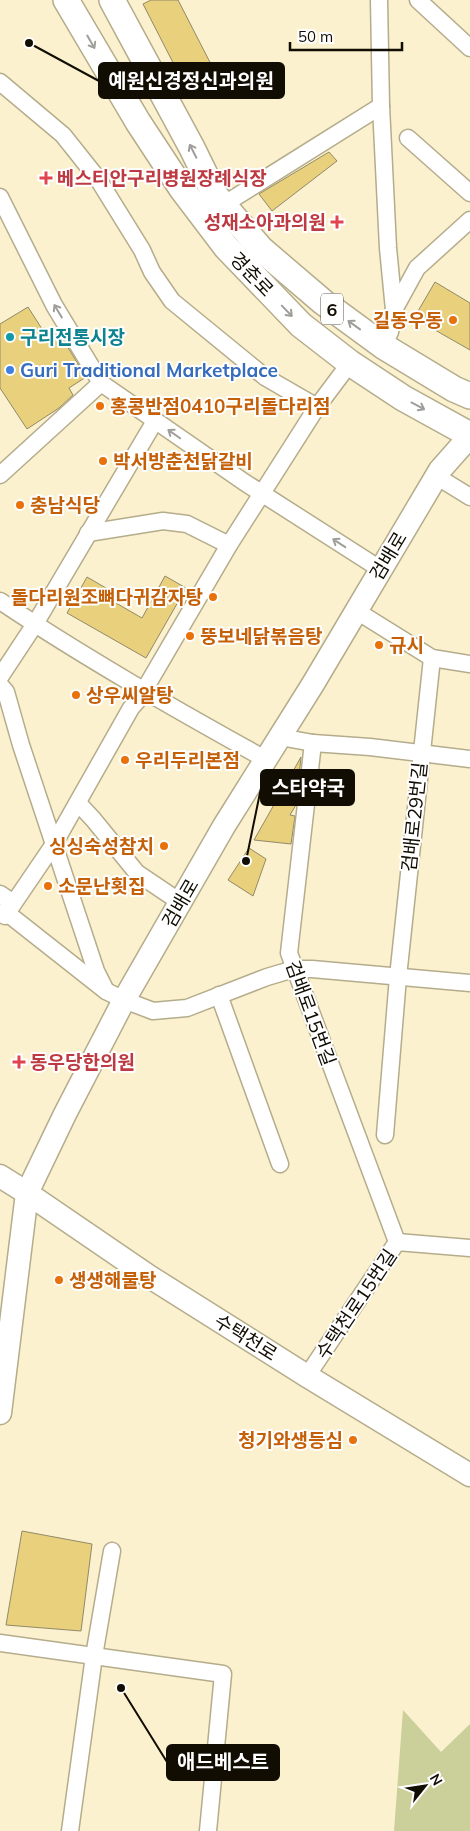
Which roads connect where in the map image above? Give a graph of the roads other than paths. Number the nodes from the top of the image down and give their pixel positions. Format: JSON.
{"nodes":[{"id":1,"x":66,"y":0,"type":"edge"},
{"id":2,"x":112,"y":0,"type":"edge"},
{"id":3,"x":379,"y":0,"type":"edge"},
{"id":4,"x":418,"y":0,"type":"edge"},
{"id":5,"x":470,"y":48,"type":"edge"},
{"id":6,"x":0,"y":82,"type":"edge"},
{"id":7,"x":381,"y":106,"type":"junction"},
{"id":8,"x":408,"y":138,"type":"dead end"},
{"id":9,"x":470,"y":193,"type":"edge"},
{"id":10,"x":0,"y":197,"type":"edge"},
{"id":11,"x":223,"y":205,"type":"junction"},
{"id":12,"x":470,"y":220,"type":"edge"},
{"id":13,"x":394,"y":310,"type":"junction"},
{"id":14,"x":383,"y":346,"type":"junction"},
{"id":15,"x":350,"y":363,"type":"junction"},
{"id":16,"x":101,"y":383,"type":"junction"},
{"id":17,"x":470,"y":396,"type":"edge"},
{"id":18,"x":317,"y":407,"type":"junction"},
{"id":19,"x":155,"y":421,"type":"junction"},
{"id":20,"x":470,"y":436,"type":"edge"},
{"id":21,"x":0,"y":475,"type":"edge"},
{"id":22,"x":436,"y":476,"type":"junction"},
{"id":23,"x":262,"y":494,"type":"junction"},
{"id":24,"x":470,"y":497,"type":"edge"},
{"id":25,"x":88,"y":533,"type":"junction"},
{"id":26,"x":229,"y":546,"type":"junction"},
{"id":27,"x":380,"y":570,"type":"junction"},
{"id":28,"x":0,"y":600,"type":"edge"},
{"id":29,"x":355,"y":610,"type":"junction"},
{"id":30,"x":34,"y":624,"type":"junction"},
{"id":31,"x":432,"y":658,"type":"junction"},
{"id":32,"x":470,"y":664,"type":"edge"},
{"id":33,"x":0,"y":677,"type":"edge"},
{"id":34,"x":0,"y":685,"type":"edge"},
{"id":35,"x":144,"y":691,"type":"junction"},
{"id":36,"x":280,"y":737,"type":"junction"},
{"id":37,"x":313,"y":743,"type":"junction"},
{"id":38,"x":421,"y":753,"type":"junction"},
{"id":39,"x":265,"y":759,"type":"junction"},
{"id":40,"x":470,"y":759,"type":"edge"},
{"id":41,"x":78,"y":803,"type":"junction"},
{"id":42,"x":54,"y":844,"type":"junction"},
{"id":43,"x":0,"y":894,"type":"edge"},
{"id":44,"x":180,"y":902,"type":"junction"},
{"id":45,"x":4,"y":917,"type":"edge"},
{"id":46,"x":294,"y":969,"type":"junction"},
{"id":47,"x":398,"y":977,"type":"junction"},
{"id":48,"x":470,"y":983,"type":"edge"},
{"id":49,"x":115,"y":995,"type":"junction"},
{"id":50,"x":219,"y":996,"type":"junction"},
{"id":51,"x":385,"y":1135,"type":"dead end"},
{"id":52,"x":280,"y":1164,"type":"dead end"},
{"id":53,"x":0,"y":1176,"type":"edge"},
{"id":54,"x":27,"y":1193,"type":"junction"},
{"id":55,"x":398,"y":1242,"type":"junction"},
{"id":56,"x":470,"y":1248,"type":"edge"},
{"id":57,"x":307,"y":1376,"type":"junction"},
{"id":58,"x":2,"y":1391,"type":"edge"},
{"id":59,"x":0,"y":1414,"type":"edge"},
{"id":60,"x":470,"y":1475,"type":"edge"},
{"id":61,"x":112,"y":1551,"type":"dead end"},
{"id":62,"x":0,"y":1643,"type":"edge"},
{"id":63,"x":94,"y":1656,"type":"junction"},
{"id":64,"x":70,"y":1831,"type":"edge"},
{"id":65,"x":208,"y":1831,"type":"edge"}],
"edges":[{"from":1,"to":15,"type":"main road","name":"경춘로","one_way":true},
{"from":11,"to":2,"type":"main road","name":"경춘로","number":"6","one_way":true},
{"from":3,"to":7,"type":"street"},
{"from":4,"to":5,"type":"street"},
{"from":6,"to":18,"type":"street"},
{"from":7,"to":11,"type":"street"},
{"from":7,"to":13,"type":"street"},
{"from":8,"to":9,"type":"street"},
{"from":16,"to":10,"type":"street","one_way":true},
{"from":14,"to":11,"type":"main road","name":"경춘로","number":"6","one_way":true},
{"from":12,"to":13,"type":"street"},
{"from":13,"to":14,"type":"street"},
{"from":14,"to":17,"type":"main road","name":"경춘로","number":"6"},
{"from":15,"to":18,"type":"street"},
{"from":15,"to":20,"type":"main road","name":"경춘로","one_way":true},
{"from":16,"to":19,"type":"street"},
{"from":16,"to":21,"type":"street"},
{"from":18,"to":23,"type":"street"},
{"from":23,"to":19,"type":"street","one_way":true},
{"from":19,"to":25,"type":"street"},
{"from":20,"to":22,"type":"street","name":"검배로"},
{"from":22,"to":24,"type":"street"},
{"from":22,"to":27,"type":"street","name":"검배로"},
{"from":23,"to":26,"type":"street"},
{"from":27,"to":23,"type":"street","one_way":true},
{"from":25,"to":26,"type":"street"},
{"from":25,"to":30,"type":"street"},
{"from":26,"to":35,"type":"street"},
{"from":27,"to":29,"type":"street","name":"검배로"},
{"from":28,"to":30,"type":"street"},
{"from":29,"to":31,"type":"street"},
{"from":29,"to":36,"type":"street","name":"검배로"},
{"from":30,"to":33,"type":"street"},
{"from":30,"to":35,"type":"street"},
{"from":31,"to":32,"type":"street"},
{"from":31,"to":38,"type":"street","name":"검배로29번길"},
{"from":34,"to":42,"type":"street"},
{"from":35,"to":39,"type":"street"},
{"from":35,"to":41,"type":"street"},
{"from":36,"to":37,"type":"street"},
{"from":36,"to":39,"type":"street","name":"검배로"},
{"from":37,"to":38,"type":"street"},
{"from":37,"to":46,"type":"street","name":"검배로15번길"},
{"from":38,"to":40,"type":"street"},
{"from":38,"to":47,"type":"street","name":"검배로29번길"},
{"from":39,"to":44,"type":"street","name":"검배로"},
{"from":41,"to":42,"type":"street"},
{"from":41,"to":44,"type":"street"},
{"from":42,"to":45,"type":"street"},
{"from":42,"to":49,"type":"street"},
{"from":43,"to":45,"type":"street"},
{"from":44,"to":49,"type":"street","name":"검배로"},
{"from":45,"to":49,"type":"street"},
{"from":46,"to":47,"type":"street"},
{"from":46,"to":50,"type":"street"},
{"from":46,"to":55,"type":"street","name":"검배로15번길"},
{"from":47,"to":48,"type":"street"},
{"from":47,"to":51,"type":"street","name":"검배로29번길"},
{"from":49,"to":50,"type":"street"},
{"from":49,"to":54,"type":"street","name":"검배로"},
{"from":50,"to":52,"type":"street"},
{"from":53,"to":54,"type":"street","name":"수택천로"},
{"from":54,"to":57,"type":"street","name":"수택천로"},
{"from":54,"to":58,"type":"street","name":"검배로"},
{"from":55,"to":56,"type":"street","name":"수택천로15번길"},
{"from":55,"to":57,"type":"street","name":"수택천로15번길"},
{"from":57,"to":60,"type":"street","name":"수택천로"},
{"from":58,"to":59,"type":"street","name":"검배로"},
{"from":61,"to":63,"type":"street"},
{"from":62,"to":63,"type":"street"},
{"from":63,"to":64,"type":"street"},
{"from":63,"to":65,"type":"street"}]}
